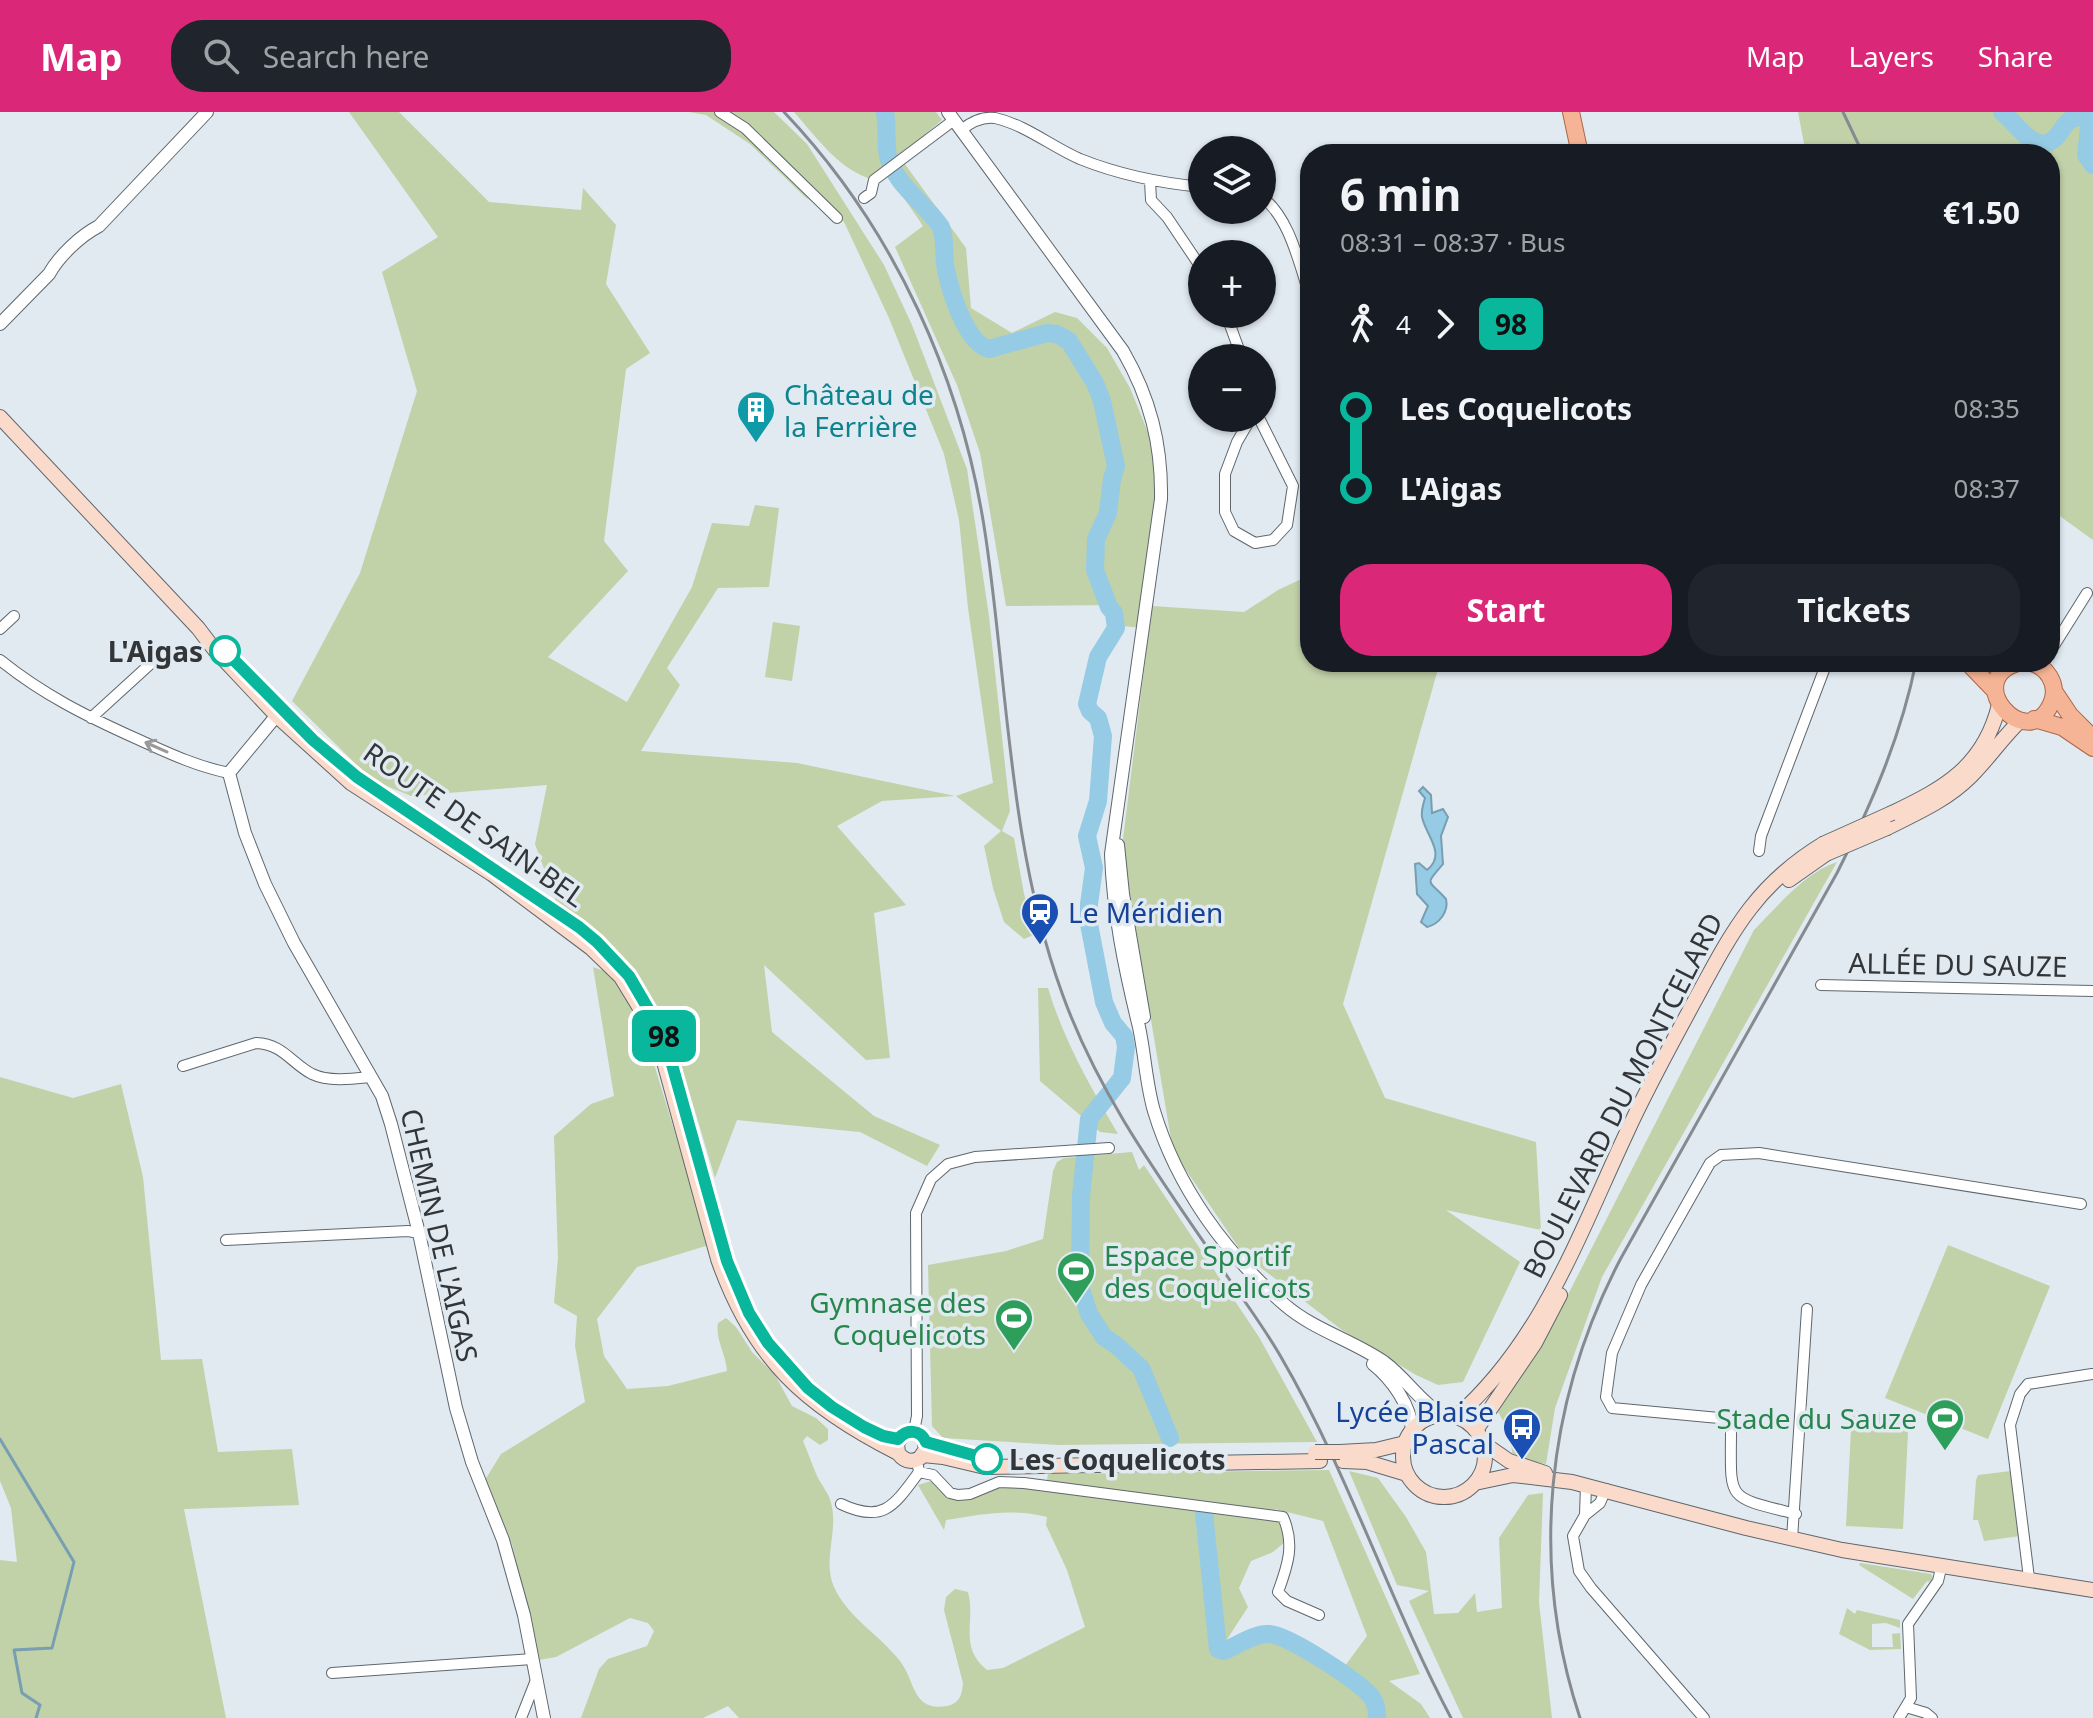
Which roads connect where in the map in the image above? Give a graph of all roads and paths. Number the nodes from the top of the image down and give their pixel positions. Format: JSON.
{"nodes":[{"id":1,"x":207,"y":112,"type":"edge"},
{"id":2,"x":720,"y":112,"type":"edge"},
{"id":3,"x":1571,"y":112,"type":"edge"},
{"id":4,"x":954,"y":121,"type":"edge"},
{"id":5,"x":1578,"y":144,"type":"edge"},
{"id":6,"x":1150,"y":181,"type":"junction"},
{"id":7,"x":1188,"y":185,"type":"edge"},
{"id":8,"x":864,"y":198,"type":"dead end"},
{"id":9,"x":1276,"y":211,"type":"edge"},
{"id":10,"x":837,"y":218,"type":"dead end"},
{"id":11,"x":1188,"y":248,"type":"edge"},
{"id":12,"x":1300,"y":268,"type":"edge"},
{"id":13,"x":0,"y":324,"type":"edge"},
{"id":14,"x":0,"y":417,"type":"edge"},
{"id":15,"x":1243,"y":432,"type":"edge"},
{"id":16,"x":1266,"y":432,"type":"edge"},
{"id":17,"x":2087,"y":593,"type":"dead end"},
{"id":18,"x":14,"y":616,"type":"dead end"},
{"id":19,"x":2060,"y":625,"type":"edge"},
{"id":20,"x":0,"y":629,"type":"edge"},
{"id":21,"x":159,"y":656,"type":"dead end"},
{"id":22,"x":0,"y":660,"type":"edge"},
{"id":23,"x":1823,"y":672,"type":"edge"},
{"id":24,"x":1975,"y":672,"type":"edge"},
{"id":25,"x":2007,"y":672,"type":"edge"},
{"id":26,"x":2046,"y":672,"type":"edge"},
{"id":27,"x":2054,"y":691,"type":"junction"},
{"id":28,"x":1997,"y":698,"type":"junction"},
{"id":29,"x":280,"y":712,"type":"junction"},
{"id":30,"x":91,"y":718,"type":"junction"},
{"id":31,"x":2028,"y":720,"type":"junction"},
{"id":32,"x":2093,"y":738,"type":"edge"},
{"id":33,"x":2093,"y":748,"type":"edge"},
{"id":34,"x":229,"y":773,"type":"junction"},
{"id":35,"x":1889,"y":821,"type":"junction"},
{"id":36,"x":1824,"y":849,"type":"junction"},
{"id":37,"x":1759,"y":851,"type":"dead end"},
{"id":38,"x":1821,"y":985,"type":"dead end"},
{"id":39,"x":2093,"y":991,"type":"edge"},
{"id":40,"x":183,"y":1066,"type":"dead end"},
{"id":41,"x":371,"y":1077,"type":"junction"},
{"id":42,"x":1109,"y":1148,"type":"dead end"},
{"id":43,"x":2081,"y":1204,"type":"dead end"},
{"id":44,"x":419,"y":1233,"type":"junction"},
{"id":45,"x":226,"y":1240,"type":"dead end"},
{"id":46,"x":1807,"y":1309,"type":"dead end"},
{"id":47,"x":1349,"y":1344,"type":"junction"},
{"id":48,"x":2092,"y":1374,"type":"edge"},
{"id":49,"x":1449,"y":1416,"type":"junction"},
{"id":50,"x":914,"y":1431,"type":"junction"},
{"id":51,"x":1479,"y":1436,"type":"junction"},
{"id":52,"x":1408,"y":1437,"type":"junction"},
{"id":53,"x":898,"y":1446,"type":"junction"},
{"id":54,"x":921,"y":1457,"type":"junction"},
{"id":55,"x":1342,"y":1457,"type":"junction"},
{"id":56,"x":1407,"y":1474,"type":"junction"},
{"id":57,"x":1475,"y":1483,"type":"junction"},
{"id":58,"x":1579,"y":1483,"type":"junction"},
{"id":59,"x":1606,"y":1489,"type":"junction"},
{"id":60,"x":841,"y":1504,"type":"dead end"},
{"id":61,"x":1796,"y":1514,"type":"junction"},
{"id":62,"x":1585,"y":1515,"type":"junction"},
{"id":63,"x":1792,"y":1539,"type":"junction"},
{"id":64,"x":1942,"y":1564,"type":"junction"},
{"id":65,"x":2029,"y":1578,"type":"junction"},
{"id":66,"x":2093,"y":1590,"type":"edge"},
{"id":67,"x":1319,"y":1615,"type":"dead end"},
{"id":68,"x":532,"y":1659,"type":"junction"},
{"id":69,"x":332,"y":1673,"type":"dead end"},
{"id":70,"x":536,"y":1680,"type":"junction"},
{"id":71,"x":1906,"y":1707,"type":"junction"},
{"id":72,"x":521,"y":1718,"type":"edge"},
{"id":73,"x":544,"y":1718,"type":"edge"},
{"id":74,"x":1704,"y":1718,"type":"edge"},
{"id":75,"x":1899,"y":1718,"type":"edge"},
{"id":76,"x":1932,"y":1718,"type":"edge"}],
"edges":[{"from":1,"to":13,"type":"street"},
{"from":2,"to":10,"type":"street"},
{"from":3,"to":5,"type":"main road"},
{"from":4,"to":6,"type":"street"},
{"from":4,"to":8,"type":"street"},
{"from":4,"to":47,"type":"street"},
{"from":6,"to":7,"type":"street"},
{"from":6,"to":11,"type":"street"},
{"from":9,"to":12,"type":"street"},
{"from":14,"to":29,"type":"main road","name":"ROUTE DE SAIN-BEL"},
{"from":15,"to":16,"type":"street"},
{"from":17,"to":19,"type":"street"},
{"from":18,"to":20,"type":"street"},
{"from":21,"to":30,"type":"street"},
{"from":22,"to":30,"type":"street"},
{"from":23,"to":37,"type":"street"},
{"from":24,"to":28,"type":"main road"},
{"from":25,"to":28,"type":"main road"},
{"from":26,"to":27,"type":"main road"},
{"from":27,"to":31,"type":"main road"},
{"from":27,"to":32,"type":"main road"},
{"from":28,"to":31,"type":"main road"},
{"from":28,"to":35,"type":"main road","name":"BOULEVARD DU MONTCELARD"},
{"from":29,"to":34,"type":"street"},
{"from":29,"to":53,"type":"main road","name":"ROUTE DE SAIN-BEL"},
{"from":34,"to":30,"type":"street","one_way":true},
{"from":31,"to":33,"type":"main road"},
{"from":31,"to":35,"type":"main road","name":"BOULEVARD DU MONTCELARD"},
{"from":34,"to":41,"type":"street","name":"CHEMIN DE L'AIGAS"},
{"from":35,"to":36,"type":"main road","name":"BOULEVARD DU MONTCELARD","bridge":true},
{"from":36,"to":49,"type":"main road","name":"BOULEVARD DU MONTCELARD"},
{"from":36,"to":51,"type":"main road","name":"BOULEVARD DU MONTCELARD"},
{"from":38,"to":39,"type":"street","name":"ALLÉE DU SAUZE"},
{"from":40,"to":41,"type":"street"},
{"from":41,"to":44,"type":"street","name":"CHEMIN DE L'AIGAS"},
{"from":42,"to":50,"type":"street"},
{"from":43,"to":61,"type":"street"},
{"from":44,"to":45,"type":"street"},
{"from":44,"to":68,"type":"street","name":"CHEMIN DE L'AIGAS"},
{"from":46,"to":61,"type":"street"},
{"from":47,"to":49,"type":"street"},
{"from":47,"to":52,"type":"street"},
{"from":48,"to":65,"type":"street"},
{"from":49,"to":51,"type":"main road"},
{"from":49,"to":52,"type":"main road"},
{"from":50,"to":53,"type":"main road"},
{"from":50,"to":54,"type":"main road"},
{"from":51,"to":57,"type":"main road"},
{"from":51,"to":58,"type":"main road"},
{"from":52,"to":55,"type":"main road"},
{"from":52,"to":56,"type":"main road"},
{"from":53,"to":54,"type":"main road"},
{"from":54,"to":55,"type":"main road","bridge":true},
{"from":54,"to":60,"type":"street"},
{"from":54,"to":67,"type":"street"},
{"from":55,"to":56,"type":"main road"},
{"from":56,"to":57,"type":"main road"},
{"from":57,"to":58,"type":"main road"},
{"from":58,"to":59,"type":"main road"},
{"from":58,"to":62,"type":"street"},
{"from":59,"to":62,"type":"street"},
{"from":59,"to":63,"type":"main road"},
{"from":61,"to":63,"type":"street"},
{"from":62,"to":74,"type":"street"},
{"from":63,"to":64,"type":"main road"},
{"from":64,"to":65,"type":"main road"},
{"from":64,"to":71,"type":"street"},
{"from":65,"to":66,"type":"main road"},
{"from":68,"to":69,"type":"street"},
{"from":68,"to":70,"type":"street","name":"CHEMIN DE L'AIGAS"},
{"from":70,"to":72,"type":"street"},
{"from":70,"to":73,"type":"street","name":"CHEMIN DE L'AIGAS"},
{"from":71,"to":75,"type":"street"},
{"from":71,"to":76,"type":"street"}]}
